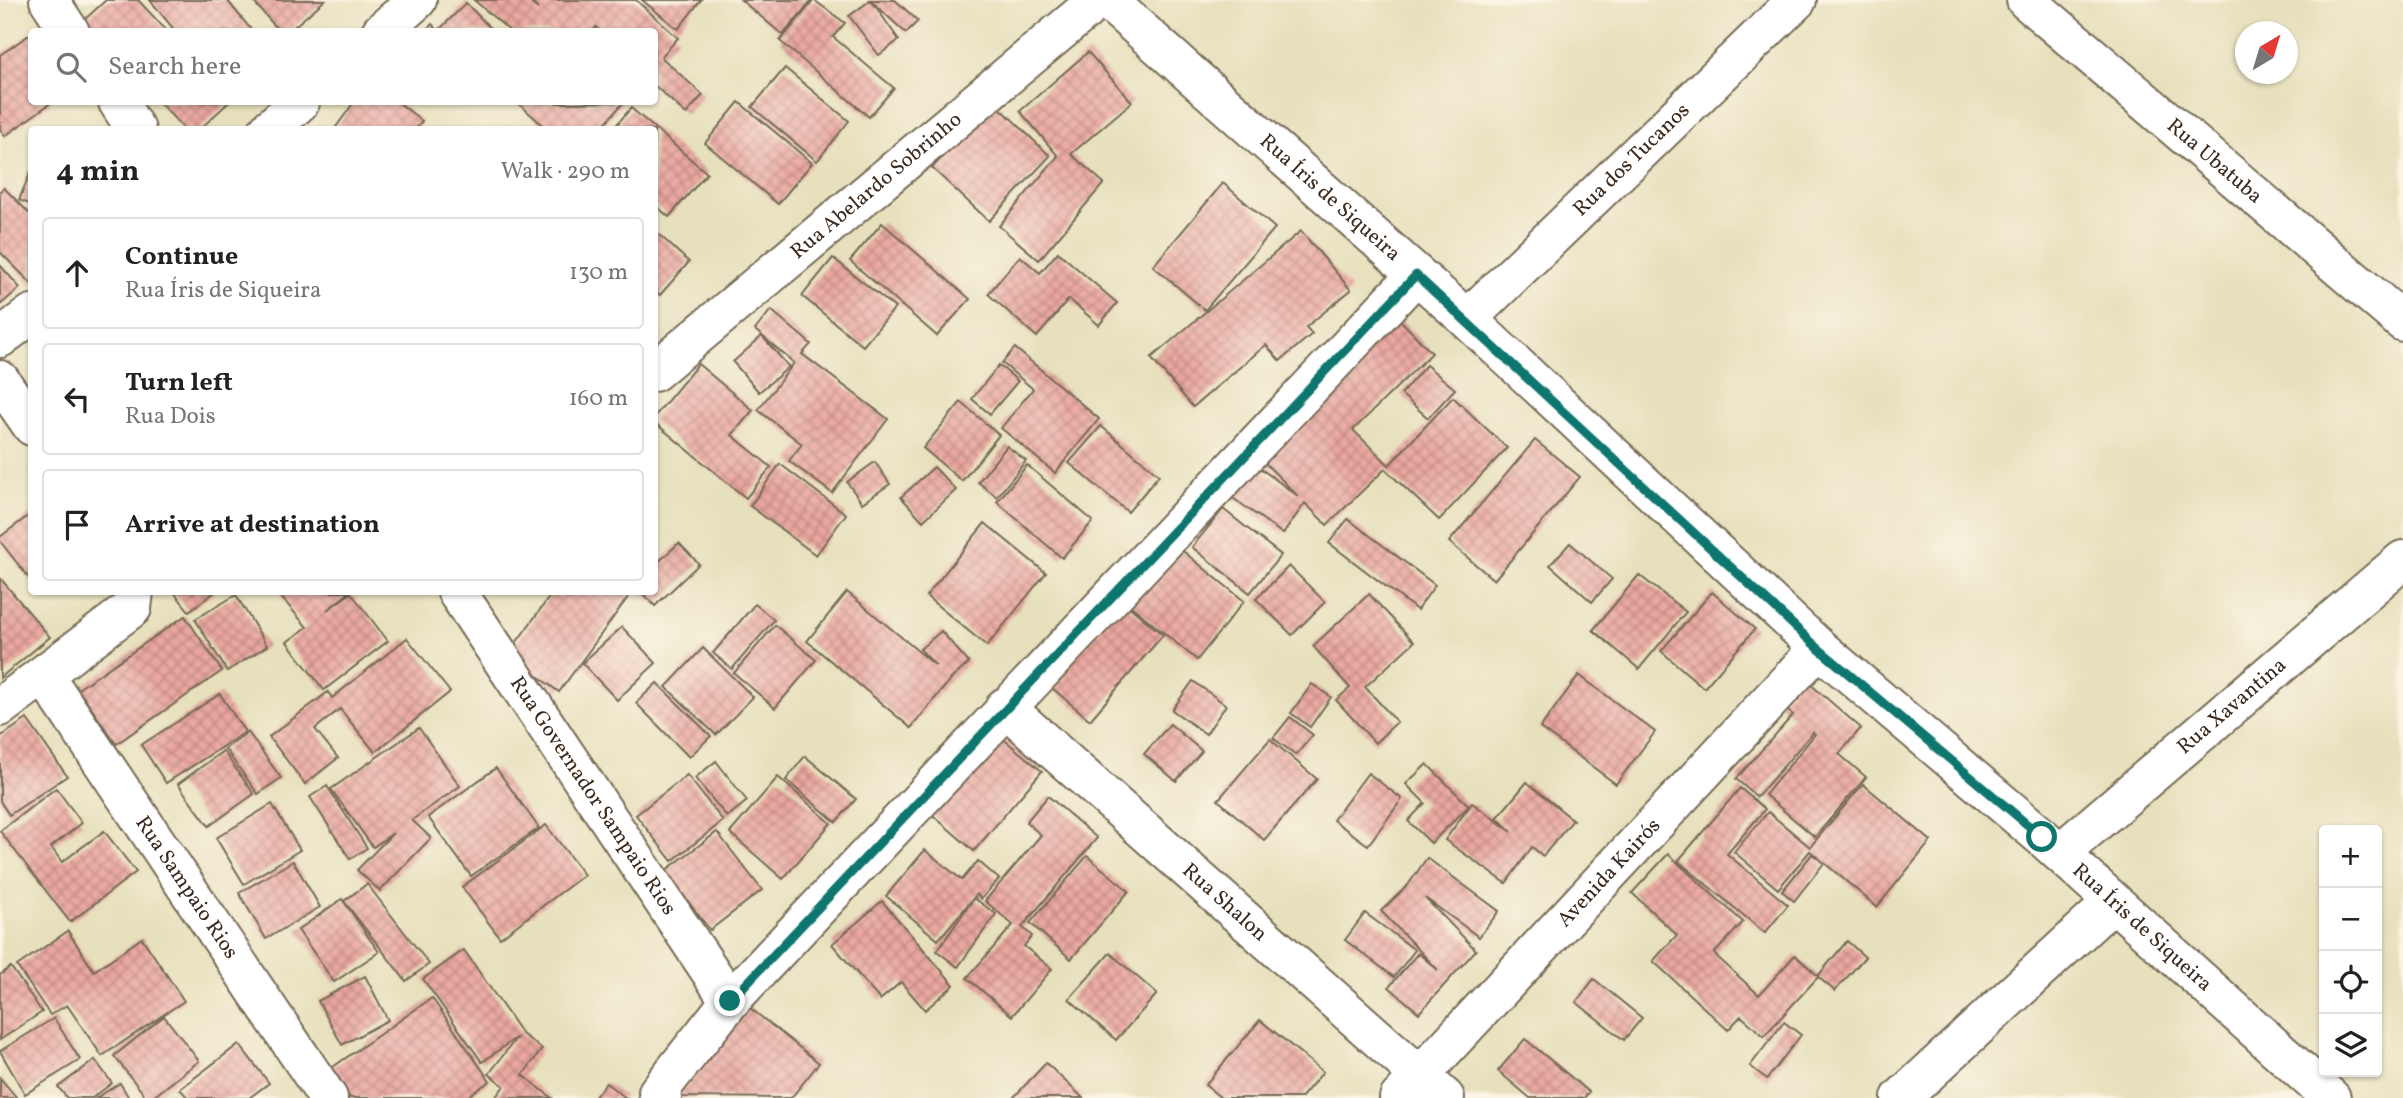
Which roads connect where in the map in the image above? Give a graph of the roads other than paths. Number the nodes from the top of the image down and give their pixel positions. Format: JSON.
{"nodes":[{"id":1,"x":49,"y":0,"type":"edge"},
{"id":2,"x":417,"y":0,"type":"edge"},
{"id":3,"x":1098,"y":0,"type":"edge"},
{"id":4,"x":1107,"y":0,"type":"edge"},
{"id":5,"x":1797,"y":0,"type":"edge"},
{"id":6,"x":2026,"y":0,"type":"edge"},
{"id":7,"x":67,"y":28,"type":"edge"},
{"id":8,"x":386,"y":28,"type":"edge"},
{"id":9,"x":120,"y":105,"type":"edge"},
{"id":10,"x":297,"y":105,"type":"edge"},
{"id":11,"x":133,"y":126,"type":"edge"},
{"id":12,"x":273,"y":126,"type":"edge"},
{"id":13,"x":1416,"y":275,"type":"junction"},
{"id":14,"x":28,"y":317,"type":"edge"},
{"id":15,"x":1467,"y":319,"type":"junction"},
{"id":16,"x":2403,"y":321,"type":"edge"},
{"id":17,"x":0,"y":338,"type":"edge"},
{"id":18,"x":658,"y":369,"type":"edge"},
{"id":19,"x":0,"y":380,"type":"edge"},
{"id":20,"x":28,"y":420,"type":"edge"},
{"id":21,"x":2396,"y":578,"type":"edge"},
{"id":22,"x":459,"y":595,"type":"edge"},
{"id":23,"x":133,"y":600,"type":"edge"},
{"id":24,"x":1819,"y":649,"type":"junction"},
{"id":25,"x":44,"y":675,"type":"junction"},
{"id":26,"x":0,"y":707,"type":"edge"},
{"id":27,"x":1005,"y":707,"type":"junction"},
{"id":28,"x":2060,"y":853,"type":"junction"},
{"id":29,"x":2113,"y":902,"type":"junction"},
{"id":30,"x":730,"y":1001,"type":"junction"},
{"id":31,"x":1421,"y":1090,"type":"edge"},
{"id":32,"x":328,"y":1098,"type":"edge"},
{"id":33,"x":662,"y":1098,"type":"edge"},
{"id":34,"x":1901,"y":1098,"type":"edge"},
{"id":35,"x":2332,"y":1098,"type":"edge"}],
"edges":[{"from":1,"to":7,"type":"street"},
{"from":2,"to":8,"type":"street"},
{"from":3,"to":18,"type":"street","name":"Rua Abelardo Sobrinho"},
{"from":4,"to":13,"type":"street","name":"Rua Íris de Siqueira"},
{"from":5,"to":15,"type":"street","name":"Rua dos Tucanos"},
{"from":6,"to":16,"type":"street","name":"Rua Ubatuba"},
{"from":9,"to":11,"type":"street"},
{"from":10,"to":12,"type":"street"},
{"from":13,"to":15,"type":"street","name":"Rua Íris de Siqueira"},
{"from":13,"to":27,"type":"street"},
{"from":14,"to":17,"type":"street"},
{"from":15,"to":24,"type":"street","name":"Rua Íris de Siqueira"},
{"from":19,"to":20,"type":"street"},
{"from":21,"to":28,"type":"street","name":"Rua Xavantina"},
{"from":22,"to":30,"type":"street","name":"Rua Governador Sampaio Rios"},
{"from":23,"to":25,"type":"street"},
{"from":24,"to":28,"type":"street","name":"Rua Íris de Siqueira"},
{"from":24,"to":31,"type":"street","name":"Avenida Kairós"},
{"from":25,"to":26,"type":"street"},
{"from":25,"to":32,"type":"street","name":"Rua Sampaio Rios"},
{"from":27,"to":30,"type":"street"},
{"from":27,"to":31,"type":"street","name":"Rua Shalon"},
{"from":28,"to":29,"type":"street","name":"Rua Íris de Siqueira"},
{"from":29,"to":34,"type":"street"},
{"from":29,"to":35,"type":"street","name":"Rua Íris de Siqueira"},
{"from":30,"to":33,"type":"street"}]}
